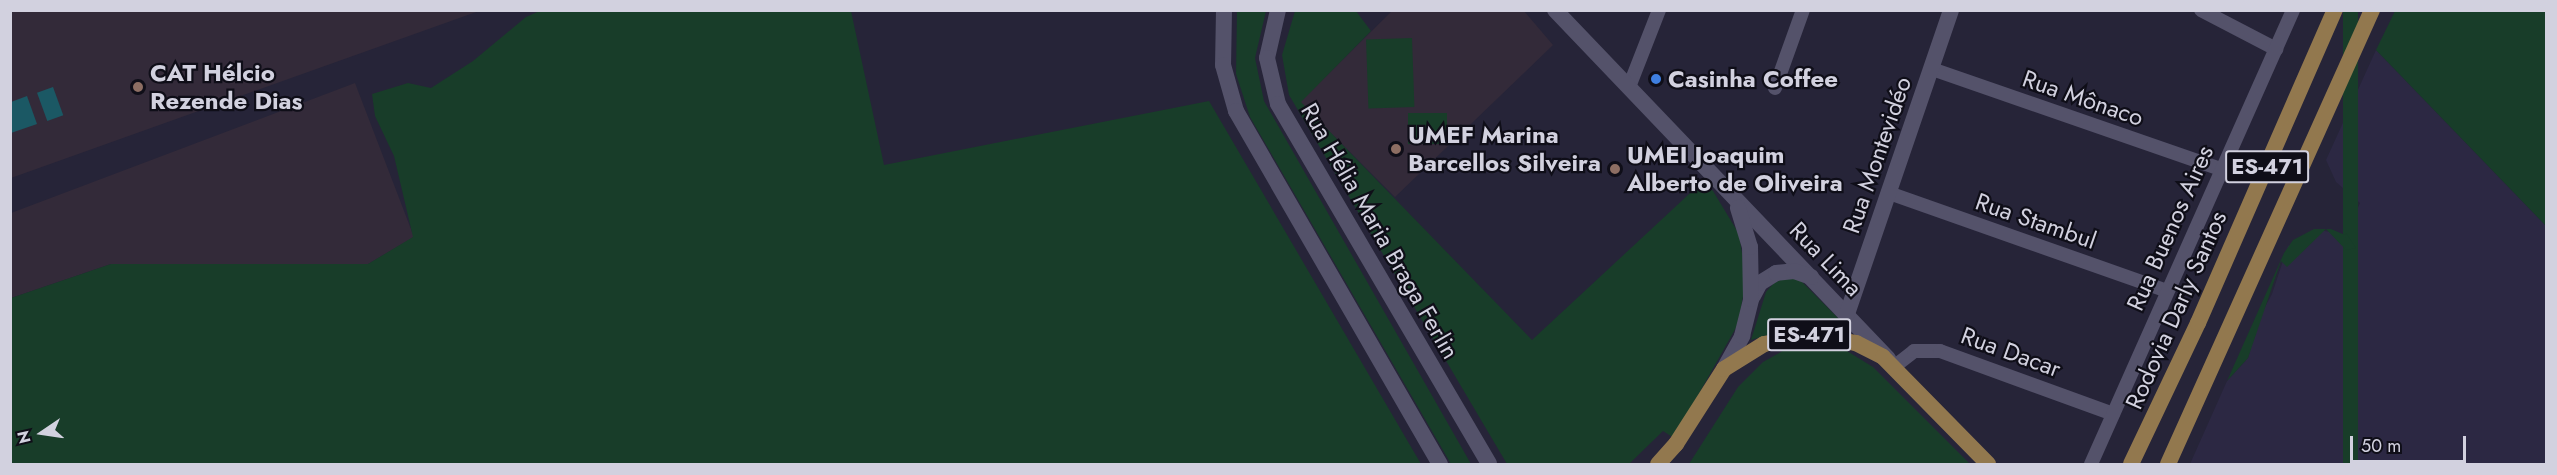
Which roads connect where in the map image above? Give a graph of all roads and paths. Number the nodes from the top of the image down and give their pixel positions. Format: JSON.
{"nodes":[{"id":1,"x":1224,"y":10,"type":"edge"},
{"id":2,"x":1278,"y":10,"type":"edge"},
{"id":3,"x":1555,"y":10,"type":"edge"},
{"id":4,"x":1659,"y":10,"type":"edge"},
{"id":5,"x":1803,"y":10,"type":"edge"},
{"id":6,"x":1951,"y":10,"type":"edge"},
{"id":7,"x":2201,"y":10,"type":"edge"},
{"id":8,"x":2293,"y":10,"type":"edge"},
{"id":9,"x":2335,"y":10,"type":"edge"},
{"id":10,"x":2372,"y":10,"type":"edge"},
{"id":11,"x":2276,"y":49,"type":"junction"},
{"id":12,"x":1932,"y":69,"type":"junction"},
{"id":13,"x":1629,"y":87,"type":"junction"},
{"id":14,"x":1775,"y":88,"type":"dead end"},
{"id":15,"x":2220,"y":169,"type":"junction"},
{"id":16,"x":1889,"y":193,"type":"junction"},
{"id":17,"x":1733,"y":200,"type":"junction"},
{"id":18,"x":1812,"y":277,"type":"junction"},
{"id":19,"x":2167,"y":291,"type":"junction"},
{"id":20,"x":1751,"y":299,"type":"junction"},
{"id":21,"x":1847,"y":314,"type":"junction"},
{"id":22,"x":1895,"y":366,"type":"junction"},
{"id":23,"x":1724,"y":369,"type":"junction"},
{"id":24,"x":2114,"y":414,"type":"junction"},
{"id":25,"x":1440,"y":465,"type":"edge"},
{"id":26,"x":1489,"y":465,"type":"edge"},
{"id":27,"x":1658,"y":465,"type":"edge"},
{"id":28,"x":1988,"y":465,"type":"edge"},
{"id":29,"x":2091,"y":465,"type":"edge"},
{"id":30,"x":2131,"y":465,"type":"edge"},
{"id":31,"x":2168,"y":465,"type":"edge"}],
"edges":[{"from":1,"to":25,"type":"street"},
{"from":2,"to":26,"type":"street","name":"Rua Hélia Maria Braga Ferlin"},
{"from":3,"to":13,"type":"street","name":"Rua Lima"},
{"from":4,"to":13,"type":"street"},
{"from":5,"to":14,"type":"street"},
{"from":6,"to":12,"type":"street","name":"Rua Montevidéo"},
{"from":7,"to":11,"type":"street"},
{"from":8,"to":11,"type":"street","name":"Rua Buenos Aires"},
{"from":9,"to":30,"type":"main road","name":"Rodovia Darly Santos","number":"ES-471"},
{"from":10,"to":31,"type":"main road","number":"ES-471"},
{"from":11,"to":15,"type":"street","name":"Rua Buenos Aires"},
{"from":12,"to":15,"type":"street","name":"Rua Mônaco"},
{"from":12,"to":16,"type":"street","name":"Rua Montevidéo"},
{"from":13,"to":17,"type":"street","name":"Rua Lima"},
{"from":15,"to":19,"type":"street","name":"Rua Buenos Aires"},
{"from":16,"to":19,"type":"street","name":"Rua Stambul"},
{"from":16,"to":21,"type":"street","name":"Rua Montevidéo"},
{"from":17,"to":18,"type":"street","name":"Rua Lima"},
{"from":17,"to":20,"type":"street"},
{"from":18,"to":20,"type":"street"},
{"from":18,"to":21,"type":"street","name":"Rua Lima"},
{"from":19,"to":24,"type":"street","name":"Rua Buenos Aires"},
{"from":20,"to":23,"type":"street"},
{"from":21,"to":22,"type":"street","name":"Rua Lima"},
{"from":22,"to":23,"type":"main road","number":"ES-471"},
{"from":22,"to":24,"type":"street","name":"Rua Dacar"},
{"from":22,"to":28,"type":"main road","name":"Rua Lima","number":"ES-471"},
{"from":23,"to":27,"type":"main road","number":"ES-471"},
{"from":24,"to":29,"type":"street","name":"Rua Buenos Aires"}]}
